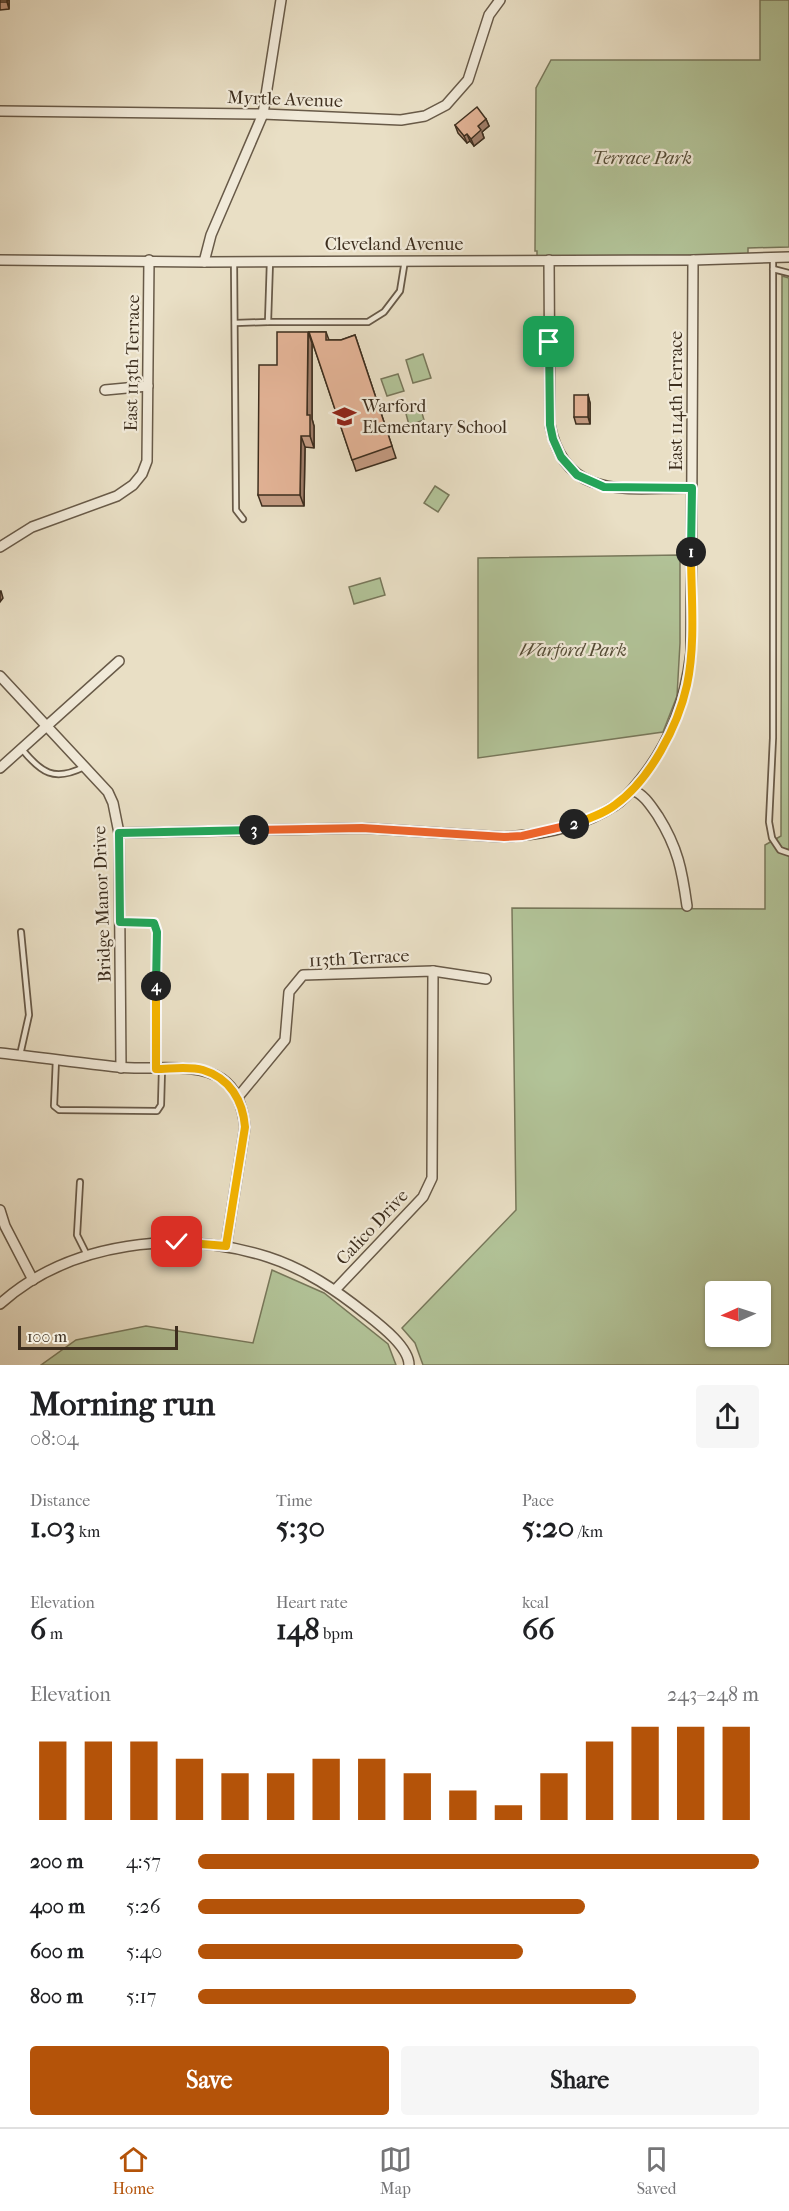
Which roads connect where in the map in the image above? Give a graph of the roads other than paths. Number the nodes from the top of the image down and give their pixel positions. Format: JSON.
{"nodes":[{"id":1,"x":280,"y":0,"type":"edge"},
{"id":2,"x":500,"y":0,"type":"edge"},
{"id":3,"x":0,"y":111,"type":"edge"},
{"id":4,"x":263,"y":114,"type":"junction"},
{"id":5,"x":789,"y":257,"type":"edge"},
{"id":6,"x":773,"y":259,"type":"junction"},
{"id":7,"x":0,"y":260,"type":"edge"},
{"id":8,"x":149,"y":260,"type":"junction"},
{"id":9,"x":405,"y":260,"type":"junction"},
{"id":10,"x":549,"y":260,"type":"junction"},
{"id":11,"x":693,"y":260,"type":"junction"},
{"id":12,"x":204,"y":261,"type":"junction"},
{"id":13,"x":234,"y":261,"type":"junction"},
{"id":14,"x":270,"y":261,"type":"junction"},
{"id":15,"x":773,"y":269,"type":"junction"},
{"id":16,"x":789,"y":273,"type":"edge"},
{"id":17,"x":268,"y":322,"type":"junction"},
{"id":18,"x":234,"y":323,"type":"junction"},
{"id":19,"x":148,"y":386,"type":"junction"},
{"id":20,"x":105,"y":390,"type":"dead end"},
{"id":21,"x":692,"y":488,"type":"junction"},
{"id":22,"x":243,"y":519,"type":"dead end"},
{"id":23,"x":0,"y":547,"type":"edge"},
{"id":24,"x":119,"y":661,"type":"dead end"},
{"id":25,"x":0,"y":676,"type":"edge"},
{"id":26,"x":46,"y":725,"type":"junction"},
{"id":27,"x":21,"y":748,"type":"junction"},
{"id":28,"x":84,"y":767,"type":"junction"},
{"id":29,"x":0,"y":768,"type":"edge"},
{"id":30,"x":632,"y":790,"type":"junction"},
{"id":31,"x":119,"y":833,"type":"junction"},
{"id":32,"x":789,"y":853,"type":"edge"},
{"id":33,"x":687,"y":906,"type":"dead end"},
{"id":34,"x":120,"y":922,"type":"junction"},
{"id":35,"x":21,"y":932,"type":"dead end"},
{"id":36,"x":433,"y":970,"type":"junction"},
{"id":37,"x":486,"y":979,"type":"dead end"},
{"id":38,"x":0,"y":1053,"type":"edge"},
{"id":39,"x":20,"y":1055,"type":"junction"},
{"id":40,"x":56,"y":1059,"type":"junction"},
{"id":41,"x":121,"y":1068,"type":"junction"},
{"id":42,"x":159,"y":1069,"type":"junction"},
{"id":43,"x":238,"y":1097,"type":"junction"},
{"id":44,"x":80,"y":1182,"type":"dead end"},
{"id":45,"x":0,"y":1210,"type":"edge"},
{"id":46,"x":226,"y":1246,"type":"junction"},
{"id":47,"x":88,"y":1257,"type":"junction"},
{"id":48,"x":33,"y":1280,"type":"junction"},
{"id":49,"x":335,"y":1290,"type":"junction"},
{"id":50,"x":0,"y":1304,"type":"edge"},
{"id":51,"x":409,"y":1365,"type":"edge"}],
"edges":[{"from":1,"to":4,"type":"street"},
{"from":2,"to":4,"type":"street","name":"Myrtle Avenue"},
{"from":3,"to":4,"type":"street","name":"Myrtle Avenue"},
{"from":4,"to":12,"type":"street"},
{"from":5,"to":6,"type":"street","name":"Cleveland Avenue"},
{"from":6,"to":11,"type":"street","name":"Cleveland Avenue"},
{"from":6,"to":15,"type":"lane"},
{"from":7,"to":8,"type":"street","name":"Cleveland Avenue"},
{"from":8,"to":12,"type":"street","name":"Cleveland Avenue"},
{"from":8,"to":19,"type":"street","name":"East 113th Terrace"},
{"from":9,"to":10,"type":"street","name":"Cleveland Avenue"},
{"from":9,"to":14,"type":"street","name":"Cleveland Avenue"},
{"from":9,"to":17,"type":"lane"},
{"from":10,"to":11,"type":"street","name":"Cleveland Avenue"},
{"from":10,"to":21,"type":"street"},
{"from":11,"to":21,"type":"street","name":"East 114th Terrace"},
{"from":12,"to":13,"type":"street","name":"Cleveland Avenue"},
{"from":13,"to":14,"type":"street","name":"Cleveland Avenue"},
{"from":13,"to":18,"type":"lane"},
{"from":14,"to":17,"type":"lane"},
{"from":15,"to":16,"type":"lane"},
{"from":15,"to":32,"type":"lane"},
{"from":17,"to":18,"type":"lane"},
{"from":18,"to":22,"type":"lane"},
{"from":19,"to":20,"type":"street"},
{"from":19,"to":23,"type":"street","name":"East 113th Terrace"},
{"from":21,"to":30,"type":"street","name":"East 114th Terrace"},
{"from":24,"to":26,"type":"street"},
{"from":25,"to":26,"type":"street","name":"Bridge Manor Drive"},
{"from":26,"to":27,"type":"street"},
{"from":26,"to":28,"type":"street","name":"Bridge Manor Drive"},
{"from":27,"to":28,"type":"lane"},
{"from":27,"to":29,"type":"street"},
{"from":28,"to":31,"type":"street","name":"Bridge Manor Drive"},
{"from":30,"to":31,"type":"street","name":"East 114th Terrace"},
{"from":30,"to":33,"type":"street"},
{"from":31,"to":34,"type":"street","name":"Bridge Manor Drive"},
{"from":34,"to":41,"type":"street","name":"Bridge Manor Drive"},
{"from":34,"to":42,"type":"lane"},
{"from":35,"to":39,"type":"lane"},
{"from":36,"to":37,"type":"street","name":"113th Terrace"},
{"from":36,"to":43,"type":"street","name":"113th Terrace"},
{"from":36,"to":49,"type":"street","name":"Calico Drive"},
{"from":38,"to":39,"type":"street"},
{"from":39,"to":40,"type":"street"},
{"from":40,"to":41,"type":"street"},
{"from":40,"to":42,"type":"lane"},
{"from":41,"to":42,"type":"street"},
{"from":42,"to":43,"type":"street"},
{"from":43,"to":46,"type":"street"},
{"from":44,"to":47,"type":"lane"},
{"from":45,"to":48,"type":"street"},
{"from":46,"to":47,"type":"street","name":"Calico Drive"},
{"from":46,"to":49,"type":"street","name":"Calico Drive"},
{"from":47,"to":48,"type":"street","name":"Calico Drive"},
{"from":48,"to":50,"type":"street","name":"Calico Drive"},
{"from":49,"to":51,"type":"street"}]}
